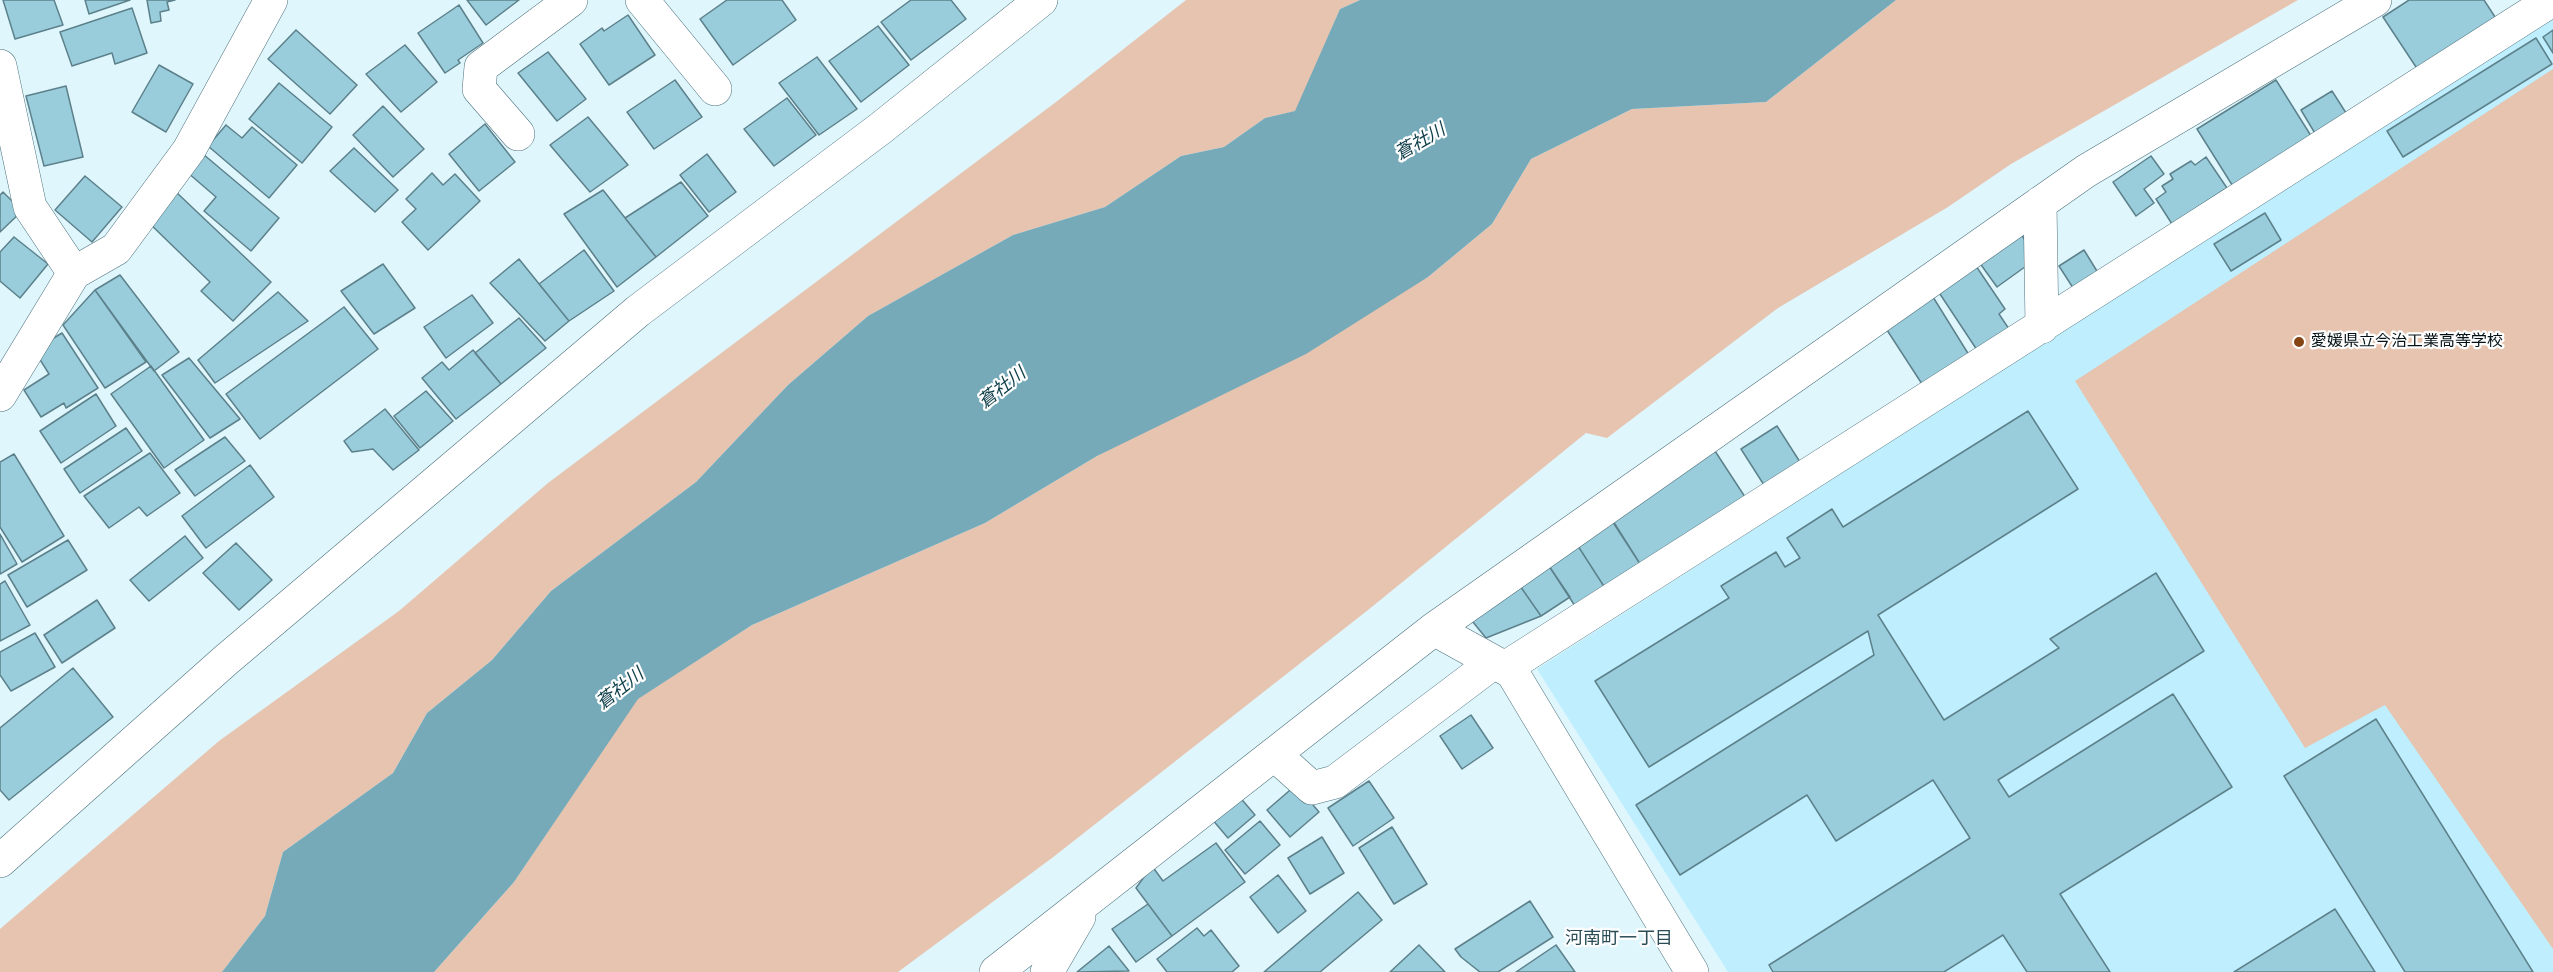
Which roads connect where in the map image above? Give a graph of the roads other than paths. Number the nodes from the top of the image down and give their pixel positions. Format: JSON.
{"nodes":[{"id":1,"x":271,"y":0,"type":"edge"},
{"id":2,"x":571,"y":0,"type":"edge"},
{"id":3,"x":642,"y":0,"type":"edge"},
{"id":4,"x":1041,"y":0,"type":"edge"},
{"id":5,"x":2375,"y":0,"type":"edge"},
{"id":6,"x":2553,"y":0,"type":"edge"},
{"id":7,"x":0,"y":66,"type":"edge"},
{"id":8,"x":715,"y":89,"type":"dead end"},
{"id":9,"x":4,"y":108,"type":"edge"},
{"id":10,"x":518,"y":134,"type":"dead end"},
{"id":11,"x":2040,"y":203,"type":"junction"},
{"id":12,"x":74,"y":273,"type":"junction"},
{"id":13,"x":2042,"y":327,"type":"junction"},
{"id":14,"x":0,"y":395,"type":"edge"},
{"id":15,"x":1434,"y":629,"type":"junction"},
{"id":16,"x":1500,"y":665,"type":"junction"},
{"id":17,"x":1275,"y":755,"type":"junction"},
{"id":18,"x":0,"y":861,"type":"edge"},
{"id":19,"x":1087,"y":902,"type":"junction"},
{"id":20,"x":1681,"y":968,"type":"edge"},
{"id":21,"x":996,"y":972,"type":"edge"},
{"id":22,"x":1047,"y":972,"type":"edge"}],
"edges":[{"from":1,"to":12,"type":"street"},
{"from":2,"to":10,"type":"street"},
{"from":3,"to":8,"type":"street"},
{"from":4,"to":18,"type":"street"},
{"from":5,"to":11,"type":"street"},
{"from":6,"to":13,"type":"street"},
{"from":7,"to":9,"type":"street"},
{"from":9,"to":12,"type":"street"},
{"from":11,"to":13,"type":"street"},
{"from":11,"to":15,"type":"street"},
{"from":12,"to":14,"type":"street"},
{"from":13,"to":16,"type":"street"},
{"from":15,"to":16,"type":"street"},
{"from":15,"to":17,"type":"street"},
{"from":16,"to":17,"type":"street"},
{"from":16,"to":20,"type":"street"},
{"from":17,"to":19,"type":"street"},
{"from":19,"to":21,"type":"street"},
{"from":19,"to":22,"type":"street"}]}
